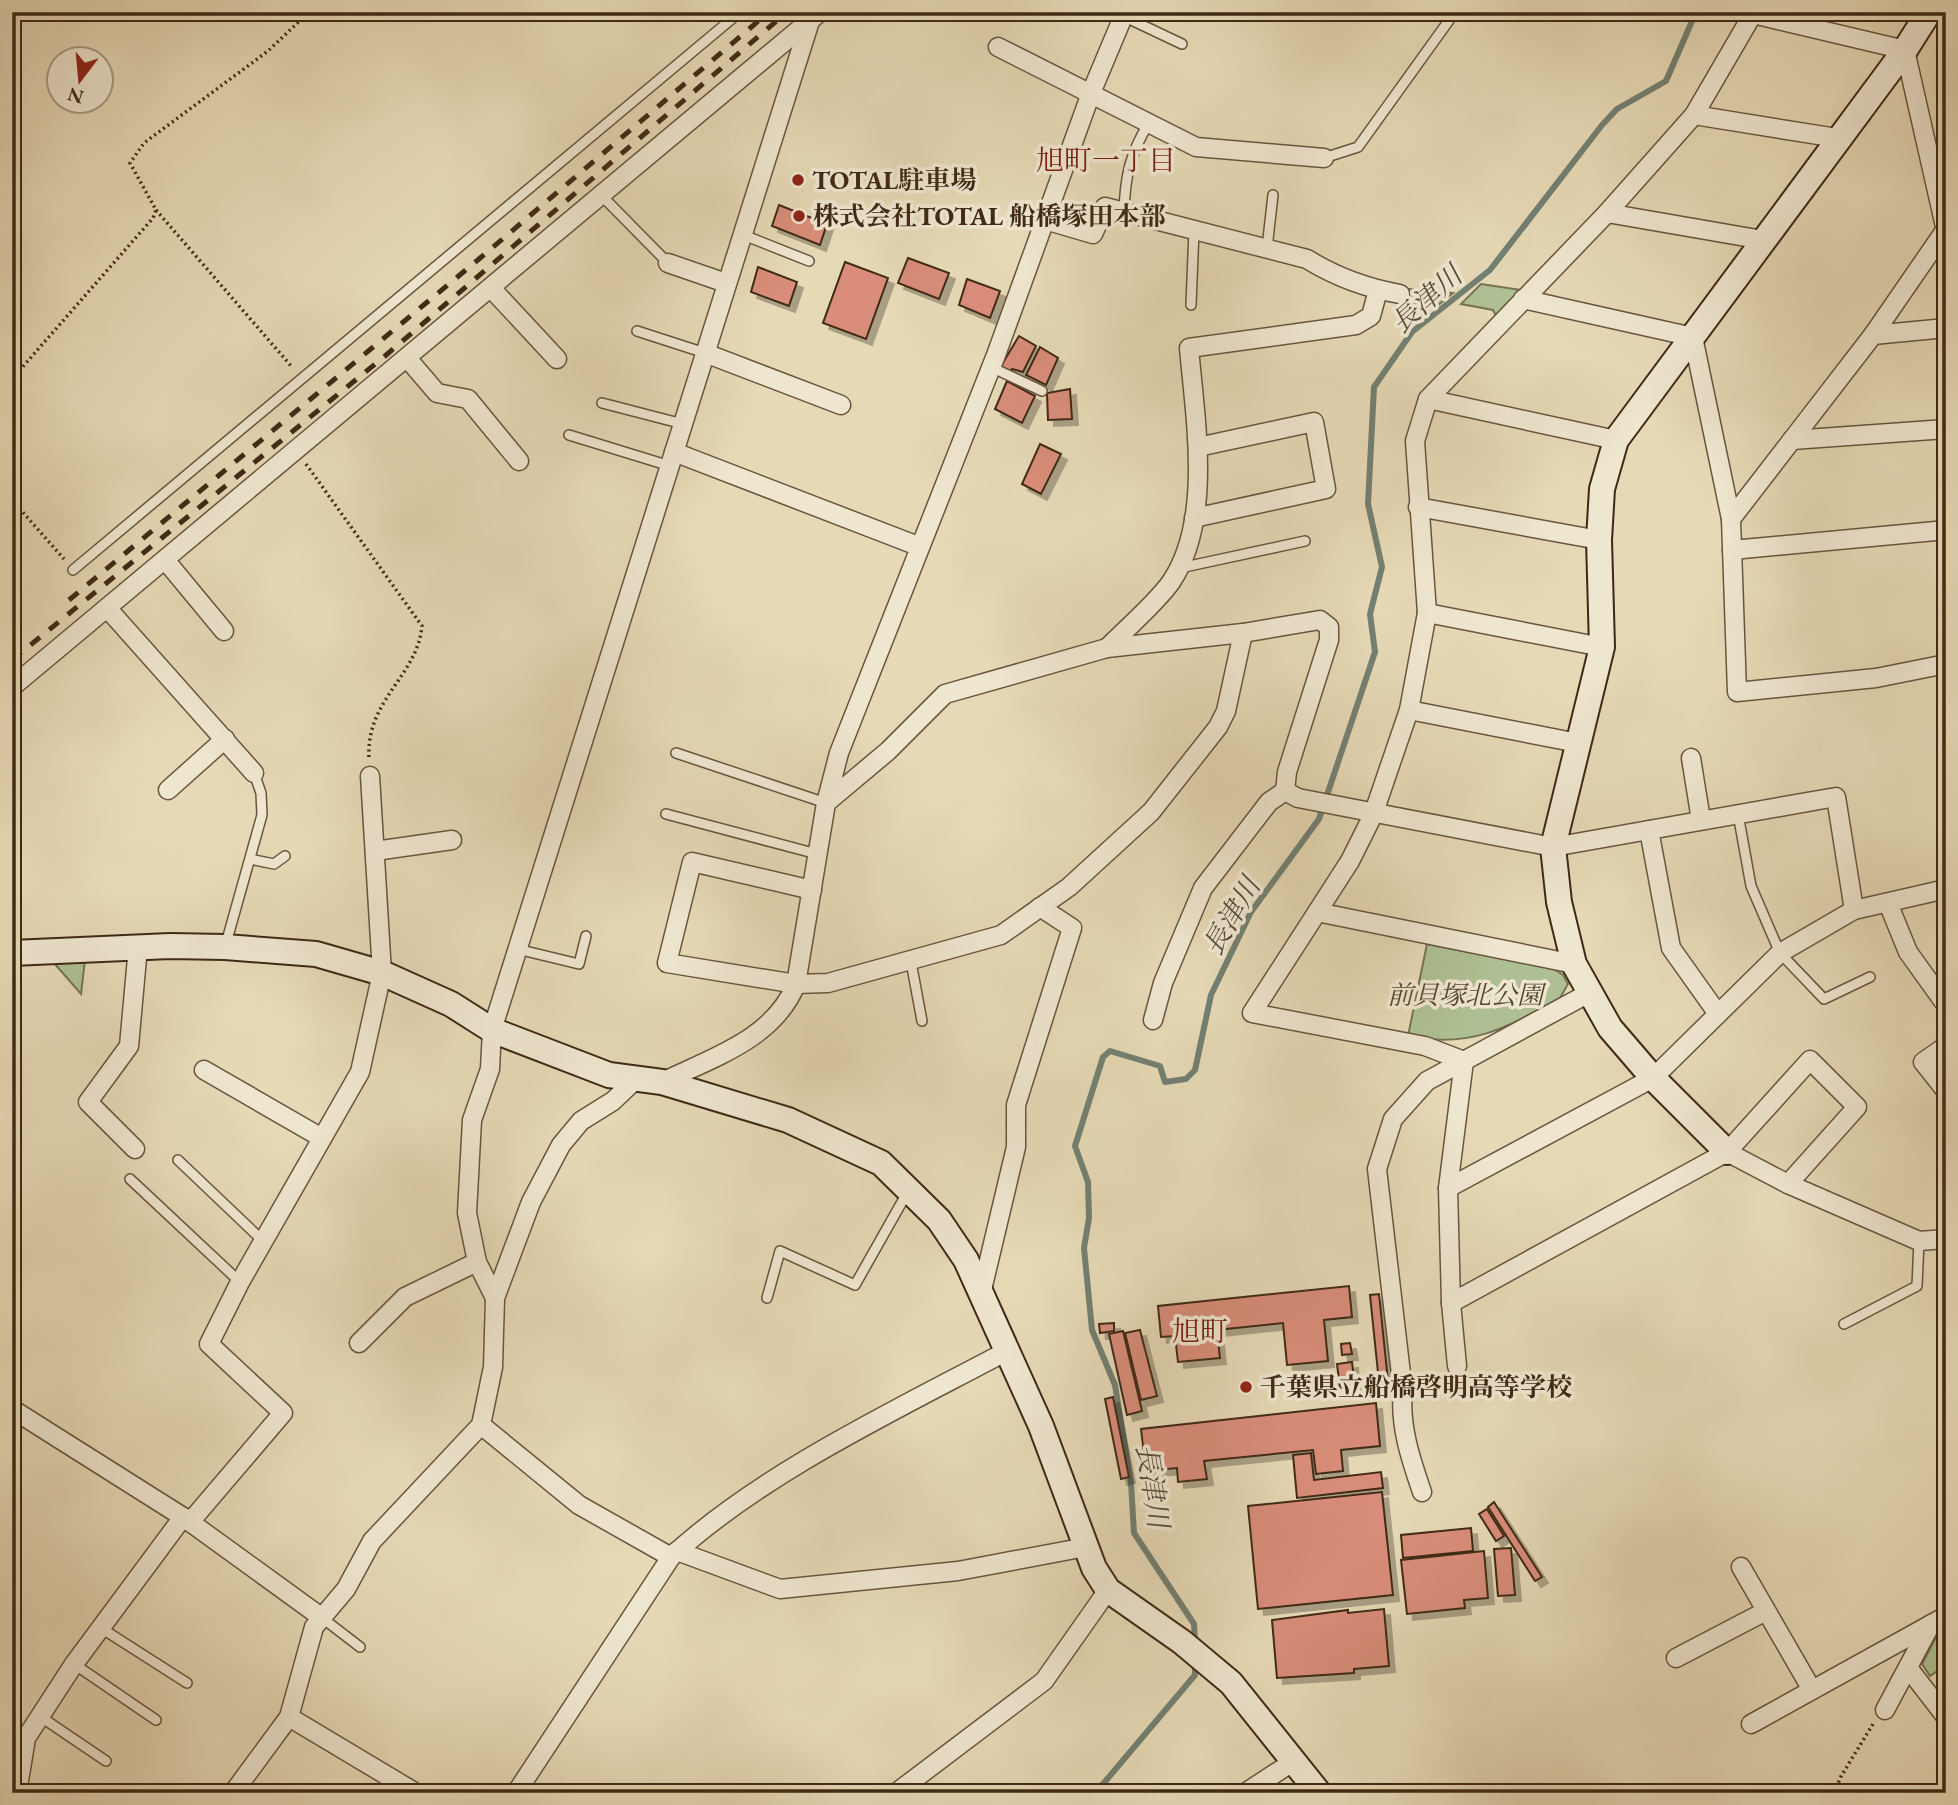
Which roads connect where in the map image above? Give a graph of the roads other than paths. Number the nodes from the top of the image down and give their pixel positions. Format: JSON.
{"nodes":[{"id":1,"x":740,"y":12,"type":"edge"},
{"id":2,"x":1455,"y":12,"type":"edge"},
{"id":3,"x":1929,"y":12,"type":"edge"},
{"id":4,"x":1754,"y":13,"type":"edge"},
{"id":5,"x":1124,"y":14,"type":"edge"},
{"id":6,"x":815,"y":16,"type":"edge"},
{"id":7,"x":1182,"y":44,"type":"dead end"},
{"id":8,"x":998,"y":47,"type":"dead end"},
{"id":9,"x":1905,"y":50,"type":"junction"},
{"id":10,"x":1091,"y":93,"type":"junction"},
{"id":11,"x":1694,"y":115,"type":"junction"},
{"id":12,"x":1150,"y":123,"type":"junction"},
{"id":13,"x":1837,"y":138,"type":"junction"},
{"id":14,"x":1324,"y":159,"type":"joint"},
{"id":15,"x":1273,"y":195,"type":"dead end"},
{"id":16,"x":602,"y":196,"type":"junction"},
{"id":17,"x":1124,"y":212,"type":"junction"},
{"id":18,"x":1607,"y":213,"type":"junction"},
{"id":19,"x":1045,"y":220,"type":"junction"},
{"id":20,"x":1194,"y":230,"type":"junction"},
{"id":21,"x":1945,"y":231,"type":"edge"},
{"id":22,"x":741,"y":234,"type":"junction"},
{"id":23,"x":1763,"y":240,"type":"junction"},
{"id":24,"x":1267,"y":248,"type":"junction"},
{"id":25,"x":809,"y":261,"type":"dead end"},
{"id":26,"x":668,"y":263,"type":"joint"},
{"id":27,"x":726,"y":284,"type":"junction"},
{"id":28,"x":491,"y":288,"type":"junction"},
{"id":29,"x":1378,"y":290,"type":"junction"},
{"id":30,"x":1400,"y":294,"type":"dead end"},
{"id":31,"x":1523,"y":299,"type":"junction"},
{"id":32,"x":1191,"y":305,"type":"dead end"},
{"id":33,"x":1946,"y":328,"type":"edge"},
{"id":34,"x":637,"y":331,"type":"dead end"},
{"id":35,"x":1873,"y":335,"type":"junction"},
{"id":36,"x":1693,"y":337,"type":"junction"},
{"id":37,"x":705,"y":353,"type":"junction"},
{"id":38,"x":407,"y":358,"type":"junction"},
{"id":39,"x":557,"y":359,"type":"dead end"},
{"id":40,"x":991,"y":367,"type":"junction"},
{"id":41,"x":1042,"y":391,"type":"dead end"},
{"id":42,"x":1428,"y":399,"type":"junction"},
{"id":43,"x":602,"y":402,"type":"dead end"},
{"id":44,"x":841,"y":405,"type":"dead end"},
{"id":45,"x":683,"y":424,"type":"junction"},
{"id":46,"x":1946,"y":429,"type":"edge"},
{"id":47,"x":569,"y":435,"type":"dead end"},
{"id":48,"x":1616,"y":440,"type":"junction"},
{"id":49,"x":1792,"y":440,"type":"junction"},
{"id":50,"x":1198,"y":447,"type":"junction"},
{"id":51,"x":672,"y":459,"type":"junction"},
{"id":52,"x":519,"y":461,"type":"dead end"},
{"id":53,"x":1418,"y":507,"type":"junction"},
{"id":54,"x":1194,"y":518,"type":"junction"},
{"id":55,"x":1731,"y":519,"type":"junction"},
{"id":56,"x":1946,"y":530,"type":"edge"},
{"id":57,"x":1598,"y":540,"type":"junction"},
{"id":58,"x":1305,"y":541,"type":"dead end"},
{"id":59,"x":919,"y":546,"type":"junction"},
{"id":60,"x":1732,"y":550,"type":"junction"},
{"id":61,"x":166,"y":561,"type":"junction"},
{"id":62,"x":73,"y":569,"type":"road end"},
{"id":63,"x":1177,"y":569,"type":"junction"},
{"id":64,"x":108,"y":609,"type":"junction"},
{"id":65,"x":1427,"y":613,"type":"junction"},
{"id":66,"x":224,"y":631,"type":"dead end"},
{"id":67,"x":1243,"y":633,"type":"junction"},
{"id":68,"x":1602,"y":647,"type":"junction"},
{"id":69,"x":1107,"y":648,"type":"junction"},
{"id":70,"x":1946,"y":664,"type":"edge"},
{"id":71,"x":12,"y":687,"type":"edge"},
{"id":72,"x":1409,"y":710,"type":"junction"},
{"id":73,"x":225,"y":739,"type":"junction"},
{"id":74,"x":1578,"y":743,"type":"junction"},
{"id":75,"x":676,"y":753,"type":"dead end"},
{"id":76,"x":1691,"y":758,"type":"dead end"},
{"id":77,"x":254,"y":773,"type":"joint"},
{"id":78,"x":370,"y":776,"type":"road end"},
{"id":79,"x":169,"y":790,"type":"dead end"},
{"id":80,"x":1285,"y":791,"type":"junction"},
{"id":81,"x":825,"y":803,"type":"junction"},
{"id":82,"x":666,"y":814,"type":"dead end"},
{"id":83,"x":1738,"y":814,"type":"junction"},
{"id":84,"x":1373,"y":815,"type":"junction"},
{"id":85,"x":1701,"y":820,"type":"junction"},
{"id":86,"x":1649,"y":830,"type":"junction"},
{"id":87,"x":452,"y":840,"type":"dead end"},
{"id":88,"x":1553,"y":847,"type":"junction"},
{"id":89,"x":375,"y":851,"type":"junction"},
{"id":90,"x":817,"y":854,"type":"junction"},
{"id":91,"x":285,"y":856,"type":"dead end"},
{"id":92,"x":250,"y":859,"type":"junction"},
{"id":93,"x":1946,"y":889,"type":"edge"},
{"id":94,"x":811,"y":890,"type":"junction"},
{"id":95,"x":1888,"y":903,"type":"junction"},
{"id":96,"x":1040,"y":907,"type":"junction"},
{"id":97,"x":1854,"y":910,"type":"junction"},
{"id":98,"x":1317,"y":912,"type":"junction"},
{"id":99,"x":586,"y":936,"type":"dead end"},
{"id":100,"x":138,"y":947,"type":"junction"},
{"id":101,"x":225,"y":947,"type":"junction"},
{"id":102,"x":517,"y":948,"type":"junction"},
{"id":103,"x":1780,"y":953,"type":"junction"},
{"id":104,"x":12,"y":954,"type":"edge"},
{"id":105,"x":911,"y":962,"type":"junction"},
{"id":106,"x":1574,"y":964,"type":"junction"},
{"id":107,"x":382,"y":974,"type":"junction"},
{"id":108,"x":1870,"y":977,"type":"dead end"},
{"id":109,"x":796,"y":984,"type":"junction"},
{"id":110,"x":1589,"y":993,"type":"junction"},
{"id":111,"x":1946,"y":1005,"type":"edge"},
{"id":112,"x":1718,"y":1014,"type":"junction"},
{"id":113,"x":1153,"y":1020,"type":"dead end"},
{"id":114,"x":922,"y":1021,"type":"dead end"},
{"id":115,"x":492,"y":1030,"type":"junction"},
{"id":116,"x":1946,"y":1046,"type":"edge"},
{"id":117,"x":1464,"y":1060,"type":"junction"},
{"id":118,"x":204,"y":1070,"type":"dead end"},
{"id":119,"x":1653,"y":1078,"type":"junction"},
{"id":120,"x":635,"y":1080,"type":"junction"},
{"id":121,"x":662,"y":1082,"type":"junction"},
{"id":122,"x":1946,"y":1091,"type":"edge"},
{"id":123,"x":322,"y":1138,"type":"junction"},
{"id":124,"x":135,"y":1149,"type":"dead end"},
{"id":125,"x":1727,"y":1152,"type":"junction"},
{"id":126,"x":178,"y":1160,"type":"dead end"},
{"id":127,"x":130,"y":1180,"type":"dead end"},
{"id":128,"x":1788,"y":1184,"type":"junction"},
{"id":129,"x":1448,"y":1188,"type":"junction"},
{"id":130,"x":909,"y":1189,"type":"junction"},
{"id":131,"x":1946,"y":1238,"type":"edge"},
{"id":132,"x":263,"y":1241,"type":"junction"},
{"id":133,"x":1919,"y":1241,"type":"junction"},
{"id":134,"x":477,"y":1262,"type":"junction"},
{"id":135,"x":240,"y":1282,"type":"junction"},
{"id":136,"x":981,"y":1294,"type":"junction"},
{"id":137,"x":495,"y":1298,"type":"junction"},
{"id":138,"x":767,"y":1298,"type":"dead end"},
{"id":139,"x":1451,"y":1303,"type":"junction"},
{"id":140,"x":1844,"y":1324,"type":"dead end"},
{"id":141,"x":359,"y":1343,"type":"dead end"},
{"id":142,"x":1007,"y":1351,"type":"junction"},
{"id":143,"x":1457,"y":1366,"type":"dead end"},
{"id":144,"x":12,"y":1409,"type":"edge"},
{"id":145,"x":481,"y":1425,"type":"junction"},
{"id":146,"x":1422,"y":1492,"type":"dead end"},
{"id":147,"x":187,"y":1520,"type":"junction"},
{"id":148,"x":1086,"y":1547,"type":"junction"},
{"id":149,"x":674,"y":1554,"type":"junction"},
{"id":150,"x":1741,"y":1567,"type":"dead end"},
{"id":151,"x":1108,"y":1590,"type":"junction"},
{"id":152,"x":1766,"y":1611,"type":"junction"},
{"id":153,"x":321,"y":1617,"type":"junction"},
{"id":154,"x":1938,"y":1620,"type":"edge"},
{"id":155,"x":100,"y":1628,"type":"junction"},
{"id":156,"x":360,"y":1647,"type":"dead end"},
{"id":157,"x":1676,"y":1658,"type":"dead end"},
{"id":158,"x":74,"y":1664,"type":"junction"},
{"id":159,"x":1909,"y":1669,"type":"junction"},
{"id":160,"x":187,"y":1683,"type":"dead end"},
{"id":161,"x":1812,"y":1690,"type":"junction"},
{"id":162,"x":1885,"y":1710,"type":"road end"},
{"id":163,"x":41,"y":1717,"type":"junction"},
{"id":164,"x":289,"y":1717,"type":"junction"},
{"id":165,"x":1946,"y":1717,"type":"edge"},
{"id":166,"x":156,"y":1720,"type":"dead end"},
{"id":167,"x":1751,"y":1724,"type":"dead end"},
{"id":168,"x":19,"y":1734,"type":"edge"},
{"id":169,"x":106,"y":1761,"type":"dead end"},
{"id":170,"x":1294,"y":1761,"type":"junction"},
{"id":171,"x":17,"y":1793,"type":"edge"},
{"id":172,"x":233,"y":1793,"type":"edge"},
{"id":173,"x":416,"y":1793,"type":"edge"},
{"id":174,"x":516,"y":1793,"type":"edge"},
{"id":175,"x":896,"y":1793,"type":"edge"},
{"id":176,"x":1245,"y":1793,"type":"edge"},
{"id":177,"x":1319,"y":1793,"type":"edge"}],
"edges":[{"from":1,"to":62,"type":"lane"},
{"from":2,"to":14,"type":"lane"},
{"from":3,"to":9,"type":"street"},
{"from":4,"to":9,"type":"street"},
{"from":4,"to":11,"type":"street"},
{"from":5,"to":7,"type":"lane"},
{"from":5,"to":10,"type":"street"},
{"from":6,"to":16,"type":"street"},
{"from":6,"to":22,"type":"street"},
{"from":8,"to":10,"type":"street"},
{"from":9,"to":13,"type":"street"},
{"from":9,"to":21,"type":"street"},
{"from":10,"to":12,"type":"street"},
{"from":10,"to":19,"type":"street"},
{"from":11,"to":13,"type":"street"},
{"from":11,"to":18,"type":"street"},
{"from":12,"to":14,"type":"street"},
{"from":12,"to":17,"type":"lane"},
{"from":13,"to":23,"type":"street"},
{"from":15,"to":24,"type":"lane"},
{"from":16,"to":26,"type":"lane"},
{"from":16,"to":28,"type":"street"},
{"from":17,"to":19,"type":"street"},
{"from":17,"to":20,"type":"street"},
{"from":18,"to":23,"type":"street"},
{"from":18,"to":31,"type":"street"},
{"from":19,"to":40,"type":"street"},
{"from":20,"to":24,"type":"street"},
{"from":20,"to":32,"type":"lane"},
{"from":21,"to":35,"type":"street"},
{"from":22,"to":25,"type":"lane"},
{"from":22,"to":27,"type":"street"},
{"from":23,"to":36,"type":"street"},
{"from":24,"to":29,"type":"street"},
{"from":26,"to":27,"type":"street"},
{"from":27,"to":37,"type":"street"},
{"from":28,"to":38,"type":"street"},
{"from":28,"to":39,"type":"street"},
{"from":29,"to":30,"type":"street"},
{"from":29,"to":50,"type":"street"},
{"from":31,"to":36,"type":"street"},
{"from":31,"to":42,"type":"street"},
{"from":33,"to":35,"type":"street"},
{"from":34,"to":37,"type":"lane"},
{"from":35,"to":49,"type":"street"},
{"from":36,"to":48,"type":"street"},
{"from":36,"to":55,"type":"street"},
{"from":37,"to":44,"type":"street"},
{"from":37,"to":45,"type":"street"},
{"from":38,"to":52,"type":"street"},
{"from":38,"to":61,"type":"street"},
{"from":40,"to":41,"type":"lane"},
{"from":40,"to":59,"type":"street"},
{"from":42,"to":48,"type":"street"},
{"from":42,"to":53,"type":"street"},
{"from":43,"to":45,"type":"lane"},
{"from":45,"to":51,"type":"street"},
{"from":46,"to":49,"type":"street"},
{"from":47,"to":51,"type":"lane"},
{"from":48,"to":57,"type":"street"},
{"from":49,"to":55,"type":"street"},
{"from":50,"to":54,"type":"street"},
{"from":50,"to":54,"type":"street"},
{"from":51,"to":59,"type":"street"},
{"from":51,"to":102,"type":"street"},
{"from":53,"to":57,"type":"street"},
{"from":53,"to":65,"type":"street"},
{"from":54,"to":63,"type":"street"},
{"from":55,"to":60,"type":"street"},
{"from":56,"to":60,"type":"street"},
{"from":57,"to":68,"type":"street"},
{"from":58,"to":63,"type":"lane"},
{"from":59,"to":81,"type":"street"},
{"from":60,"to":70,"type":"street"},
{"from":61,"to":64,"type":"street"},
{"from":61,"to":66,"type":"street"},
{"from":63,"to":69,"type":"street"},
{"from":64,"to":71,"type":"street"},
{"from":64,"to":73,"type":"street"},
{"from":65,"to":68,"type":"street"},
{"from":65,"to":72,"type":"street"},
{"from":67,"to":69,"type":"street"},
{"from":67,"to":80,"type":"street"},
{"from":67,"to":96,"type":"street"},
{"from":68,"to":74,"type":"street"},
{"from":69,"to":81,"type":"street"},
{"from":72,"to":74,"type":"street"},
{"from":72,"to":84,"type":"street"},
{"from":73,"to":77,"type":"street"},
{"from":73,"to":79,"type":"street"},
{"from":74,"to":88,"type":"street"},
{"from":75,"to":81,"type":"lane"},
{"from":76,"to":85,"type":"street"},
{"from":77,"to":92,"type":"lane"},
{"from":78,"to":89,"type":"street"},
{"from":80,"to":84,"type":"street"},
{"from":80,"to":113,"type":"street"},
{"from":81,"to":90,"type":"street"},
{"from":82,"to":90,"type":"lane"},
{"from":83,"to":85,"type":"street"},
{"from":83,"to":97,"type":"street"},
{"from":83,"to":103,"type":"lane"},
{"from":84,"to":88,"type":"street"},
{"from":84,"to":98,"type":"street"},
{"from":85,"to":86,"type":"street"},
{"from":86,"to":88,"type":"street"},
{"from":86,"to":112,"type":"street"},
{"from":87,"to":89,"type":"street"},
{"from":88,"to":106,"type":"street"},
{"from":89,"to":107,"type":"street"},
{"from":90,"to":94,"type":"street"},
{"from":91,"to":92,"type":"lane"},
{"from":92,"to":101,"type":"lane"},
{"from":93,"to":95,"type":"street"},
{"from":94,"to":109,"type":"street"},
{"from":94,"to":109,"type":"street"},
{"from":95,"to":97,"type":"street"},
{"from":95,"to":111,"type":"street"},
{"from":96,"to":105,"type":"street"},
{"from":96,"to":136,"type":"street"},
{"from":97,"to":103,"type":"street"},
{"from":98,"to":106,"type":"street"},
{"from":98,"to":117,"type":"street"},
{"from":99,"to":102,"type":"lane"},
{"from":100,"to":101,"type":"street"},
{"from":100,"to":104,"type":"street"},
{"from":100,"to":124,"type":"street"},
{"from":101,"to":107,"type":"street"},
{"from":102,"to":115,"type":"street"},
{"from":103,"to":108,"type":"lane"},
{"from":103,"to":112,"type":"street"},
{"from":105,"to":109,"type":"street"},
{"from":105,"to":114,"type":"lane"},
{"from":106,"to":110,"type":"street"},
{"from":107,"to":115,"type":"street"},
{"from":107,"to":123,"type":"street"},
{"from":109,"to":121,"type":"street"},
{"from":110,"to":117,"type":"street"},
{"from":110,"to":119,"type":"street"},
{"from":112,"to":119,"type":"street"},
{"from":115,"to":120,"type":"street"},
{"from":115,"to":134,"type":"street"},
{"from":116,"to":122,"type":"street"},
{"from":117,"to":129,"type":"street"},
{"from":117,"to":146,"type":"street"},
{"from":118,"to":123,"type":"street"},
{"from":119,"to":125,"type":"street"},
{"from":119,"to":129,"type":"street"},
{"from":120,"to":121,"type":"street"},
{"from":120,"to":137,"type":"street"},
{"from":121,"to":130,"type":"street"},
{"from":123,"to":132,"type":"street"},
{"from":125,"to":128,"type":"street"},
{"from":125,"to":128,"type":"street"},
{"from":125,"to":139,"type":"street"},
{"from":126,"to":132,"type":"lane"},
{"from":127,"to":135,"type":"lane"},
{"from":128,"to":133,"type":"street"},
{"from":129,"to":139,"type":"street"},
{"from":130,"to":136,"type":"street"},
{"from":130,"to":138,"type":"lane"},
{"from":131,"to":133,"type":"street"},
{"from":132,"to":135,"type":"street"},
{"from":133,"to":140,"type":"lane"},
{"from":134,"to":137,"type":"street"},
{"from":134,"to":141,"type":"street"},
{"from":135,"to":147,"type":"street"},
{"from":136,"to":142,"type":"street"},
{"from":137,"to":145,"type":"street"},
{"from":139,"to":143,"type":"street"},
{"from":142,"to":148,"type":"street"},
{"from":142,"to":149,"type":"street"},
{"from":144,"to":147,"type":"street"},
{"from":145,"to":149,"type":"street"},
{"from":145,"to":153,"type":"street"},
{"from":147,"to":153,"type":"street"},
{"from":147,"to":155,"type":"street"},
{"from":148,"to":149,"type":"street"},
{"from":148,"to":151,"type":"street"},
{"from":149,"to":174,"type":"street"},
{"from":150,"to":152,"type":"street"},
{"from":151,"to":170,"type":"street"},
{"from":151,"to":175,"type":"street"},
{"from":152,"to":157,"type":"street"},
{"from":152,"to":161,"type":"street"},
{"from":153,"to":156,"type":"lane"},
{"from":153,"to":164,"type":"street"},
{"from":154,"to":159,"type":"street"},
{"from":154,"to":161,"type":"street"},
{"from":155,"to":158,"type":"street"},
{"from":155,"to":160,"type":"lane"},
{"from":158,"to":163,"type":"street"},
{"from":158,"to":166,"type":"lane"},
{"from":159,"to":162,"type":"street"},
{"from":159,"to":165,"type":"street"},
{"from":161,"to":167,"type":"street"},
{"from":163,"to":168,"type":"street"},
{"from":163,"to":169,"type":"lane"},
{"from":164,"to":172,"type":"street"},
{"from":164,"to":173,"type":"street"},
{"from":168,"to":171,"type":"street"},
{"from":170,"to":176,"type":"street"},
{"from":170,"to":177,"type":"street"}]}
